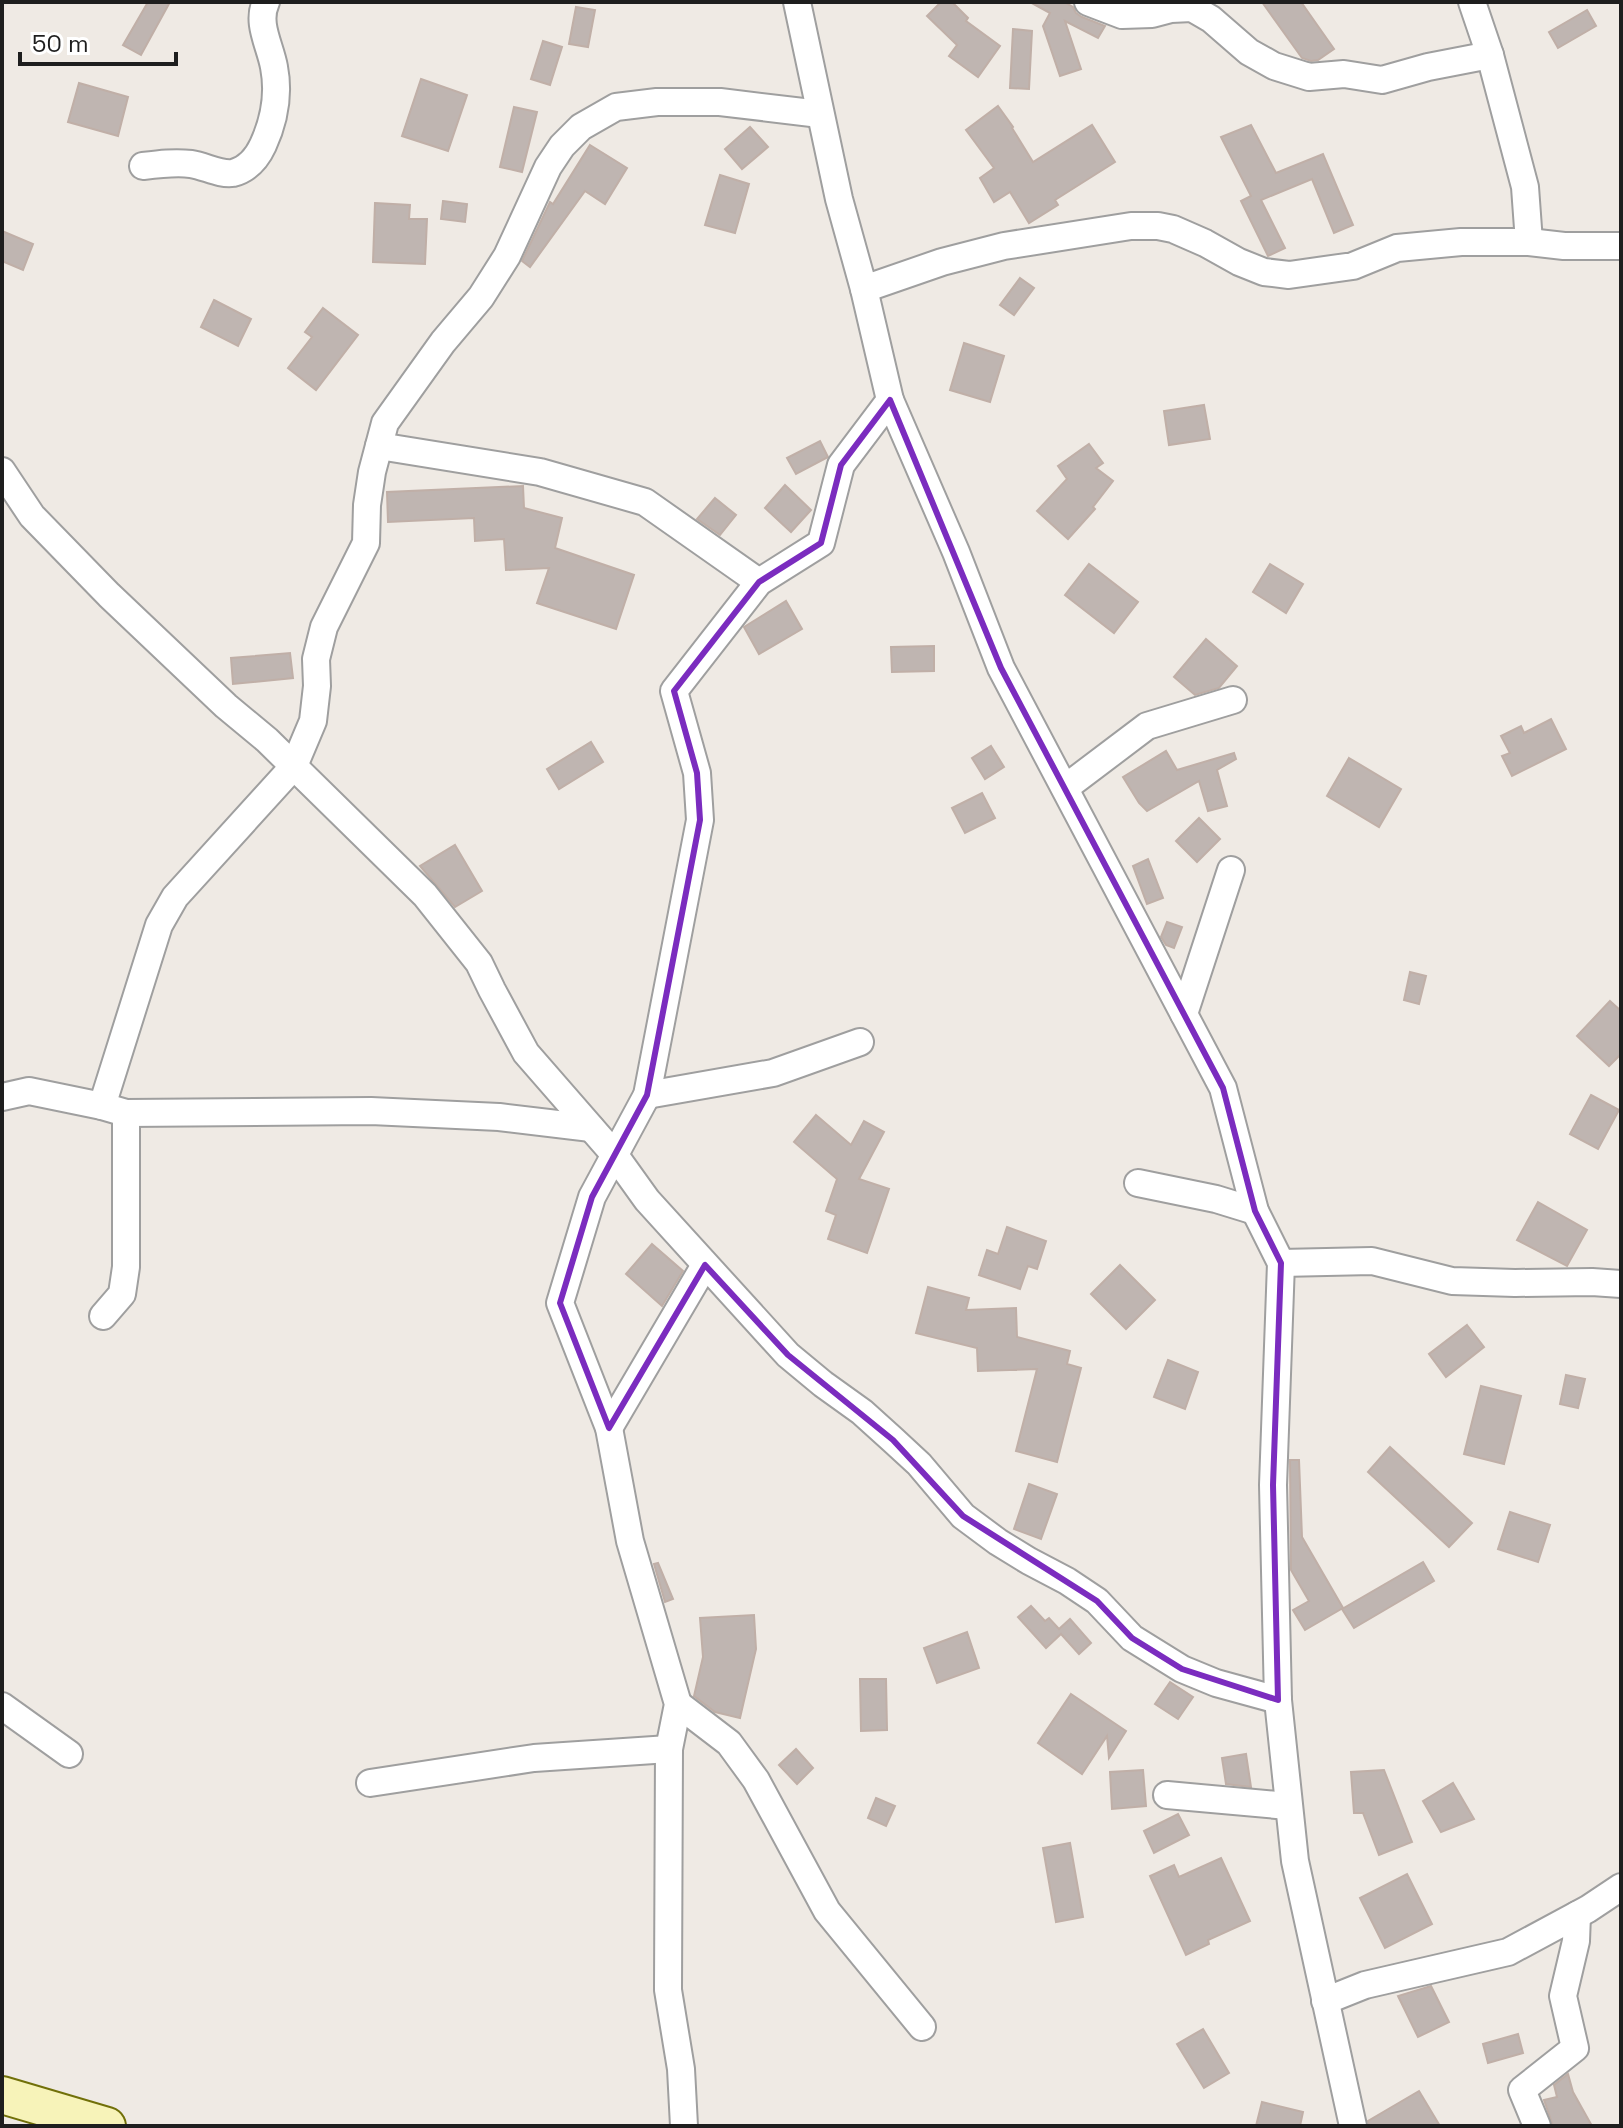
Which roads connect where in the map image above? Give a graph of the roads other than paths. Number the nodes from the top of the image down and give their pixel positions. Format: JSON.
{"nodes":[{"id":1,"x":266,"y":2,"type":"edge"},
{"id":2,"x":797,"y":2,"type":"edge"},
{"id":3,"x":1088,"y":2,"type":"edge"},
{"id":4,"x":1472,"y":2,"type":"edge"},
{"id":5,"x":1196,"y":5,"type":"edge"},
{"id":6,"x":1490,"y":55,"type":"junction"},
{"id":7,"x":820,"y":114,"type":"junction"},
{"id":8,"x":143,"y":166,"type":"dead end"},
{"id":9,"x":1529,"y":242,"type":"junction"},
{"id":10,"x":1621,"y":246,"type":"edge"},
{"id":11,"x":864,"y":289,"type":"junction"},
{"id":12,"x":890,"y":400,"type":"junction"},
{"id":13,"x":379,"y":446,"type":"junction"},
{"id":14,"x":2,"y":471,"type":"edge"},
{"id":15,"x":759,"y":582,"type":"junction"},
{"id":16,"x":1233,"y":700,"type":"dead end"},
{"id":17,"x":294,"y":766,"type":"junction"},
{"id":18,"x":1065,"y":788,"type":"junction"},
{"id":19,"x":1231,"y":870,"type":"dead end"},
{"id":20,"x":1184,"y":1014,"type":"junction"},
{"id":21,"x":860,"y":1042,"type":"dead end"},
{"id":22,"x":647,"y":1095,"type":"junction"},
{"id":23,"x":2,"y":1097,"type":"edge"},
{"id":24,"x":114,"y":1109,"type":"junction"},
{"id":25,"x":591,"y":1128,"type":"junction"},
{"id":26,"x":614,"y":1154,"type":"junction"},
{"id":27,"x":1138,"y":1183,"type":"dead end"},
{"id":28,"x":1255,"y":1211,"type":"junction"},
{"id":29,"x":1281,"y":1263,"type":"junction"},
{"id":30,"x":705,"y":1265,"type":"junction"},
{"id":31,"x":1621,"y":1284,"type":"edge"},
{"id":32,"x":103,"y":1316,"type":"dead end"},
{"id":33,"x":609,"y":1428,"type":"junction"},
{"id":34,"x":1278,"y":1700,"type":"junction"},
{"id":35,"x":678,"y":1704,"type":"junction"},
{"id":36,"x":2,"y":1706,"type":"edge"},
{"id":37,"x":669,"y":1749,"type":"junction"},
{"id":38,"x":69,"y":1754,"type":"dead end"},
{"id":39,"x":370,"y":1783,"type":"dead end"},
{"id":40,"x":1167,"y":1795,"type":"dead end"},
{"id":41,"x":1288,"y":1806,"type":"junction"},
{"id":42,"x":1621,"y":1887,"type":"edge"},
{"id":43,"x":1577,"y":1915,"type":"junction"},
{"id":44,"x":1325,"y":2001,"type":"junction"},
{"id":45,"x":922,"y":2027,"type":"dead end"},
{"id":46,"x":2,"y":2095,"type":"edge"},
{"id":47,"x":107,"y":2126,"type":"edge"},
{"id":48,"x":684,"y":2126,"type":"edge"},
{"id":49,"x":1353,"y":2126,"type":"edge"},
{"id":50,"x":1537,"y":2126,"type":"edge"}],
"edges":[{"from":1,"to":8,"type":"street"},
{"from":2,"to":7,"type":"street"},
{"from":3,"to":5,"type":"street"},
{"from":4,"to":6,"type":"street"},
{"from":5,"to":6,"type":"street"},
{"from":6,"to":9,"type":"street"},
{"from":7,"to":11,"type":"street"},
{"from":7,"to":13,"type":"street"},
{"from":9,"to":10,"type":"street"},
{"from":9,"to":11,"type":"street"},
{"from":11,"to":12,"type":"street"},
{"from":12,"to":15,"type":"street"},
{"from":12,"to":18,"type":"street"},
{"from":13,"to":15,"type":"street"},
{"from":13,"to":17,"type":"street"},
{"from":14,"to":17,"type":"street"},
{"from":15,"to":22,"type":"street"},
{"from":16,"to":18,"type":"street"},
{"from":17,"to":24,"type":"street"},
{"from":17,"to":25,"type":"street"},
{"from":18,"to":20,"type":"street"},
{"from":19,"to":20,"type":"street"},
{"from":20,"to":28,"type":"street"},
{"from":21,"to":22,"type":"street"},
{"from":22,"to":26,"type":"street"},
{"from":23,"to":24,"type":"street"},
{"from":24,"to":25,"type":"street"},
{"from":24,"to":32,"type":"street"},
{"from":25,"to":26,"type":"street"},
{"from":26,"to":30,"type":"street"},
{"from":26,"to":33,"type":"street"},
{"from":27,"to":28,"type":"street"},
{"from":28,"to":29,"type":"street"},
{"from":29,"to":31,"type":"street"},
{"from":29,"to":34,"type":"street"},
{"from":30,"to":33,"type":"street"},
{"from":30,"to":34,"type":"street"},
{"from":33,"to":35,"type":"street"},
{"from":34,"to":41,"type":"street"},
{"from":35,"to":37,"type":"street"},
{"from":35,"to":45,"type":"street"},
{"from":36,"to":38,"type":"street"},
{"from":37,"to":39,"type":"street"},
{"from":37,"to":48,"type":"street"},
{"from":40,"to":41,"type":"street"},
{"from":41,"to":44,"type":"street"},
{"from":42,"to":43,"type":"street"},
{"from":43,"to":44,"type":"street"},
{"from":43,"to":50,"type":"street"},
{"from":44,"to":49,"type":"street"},
{"from":46,"to":47,"type":"main road"}]}
